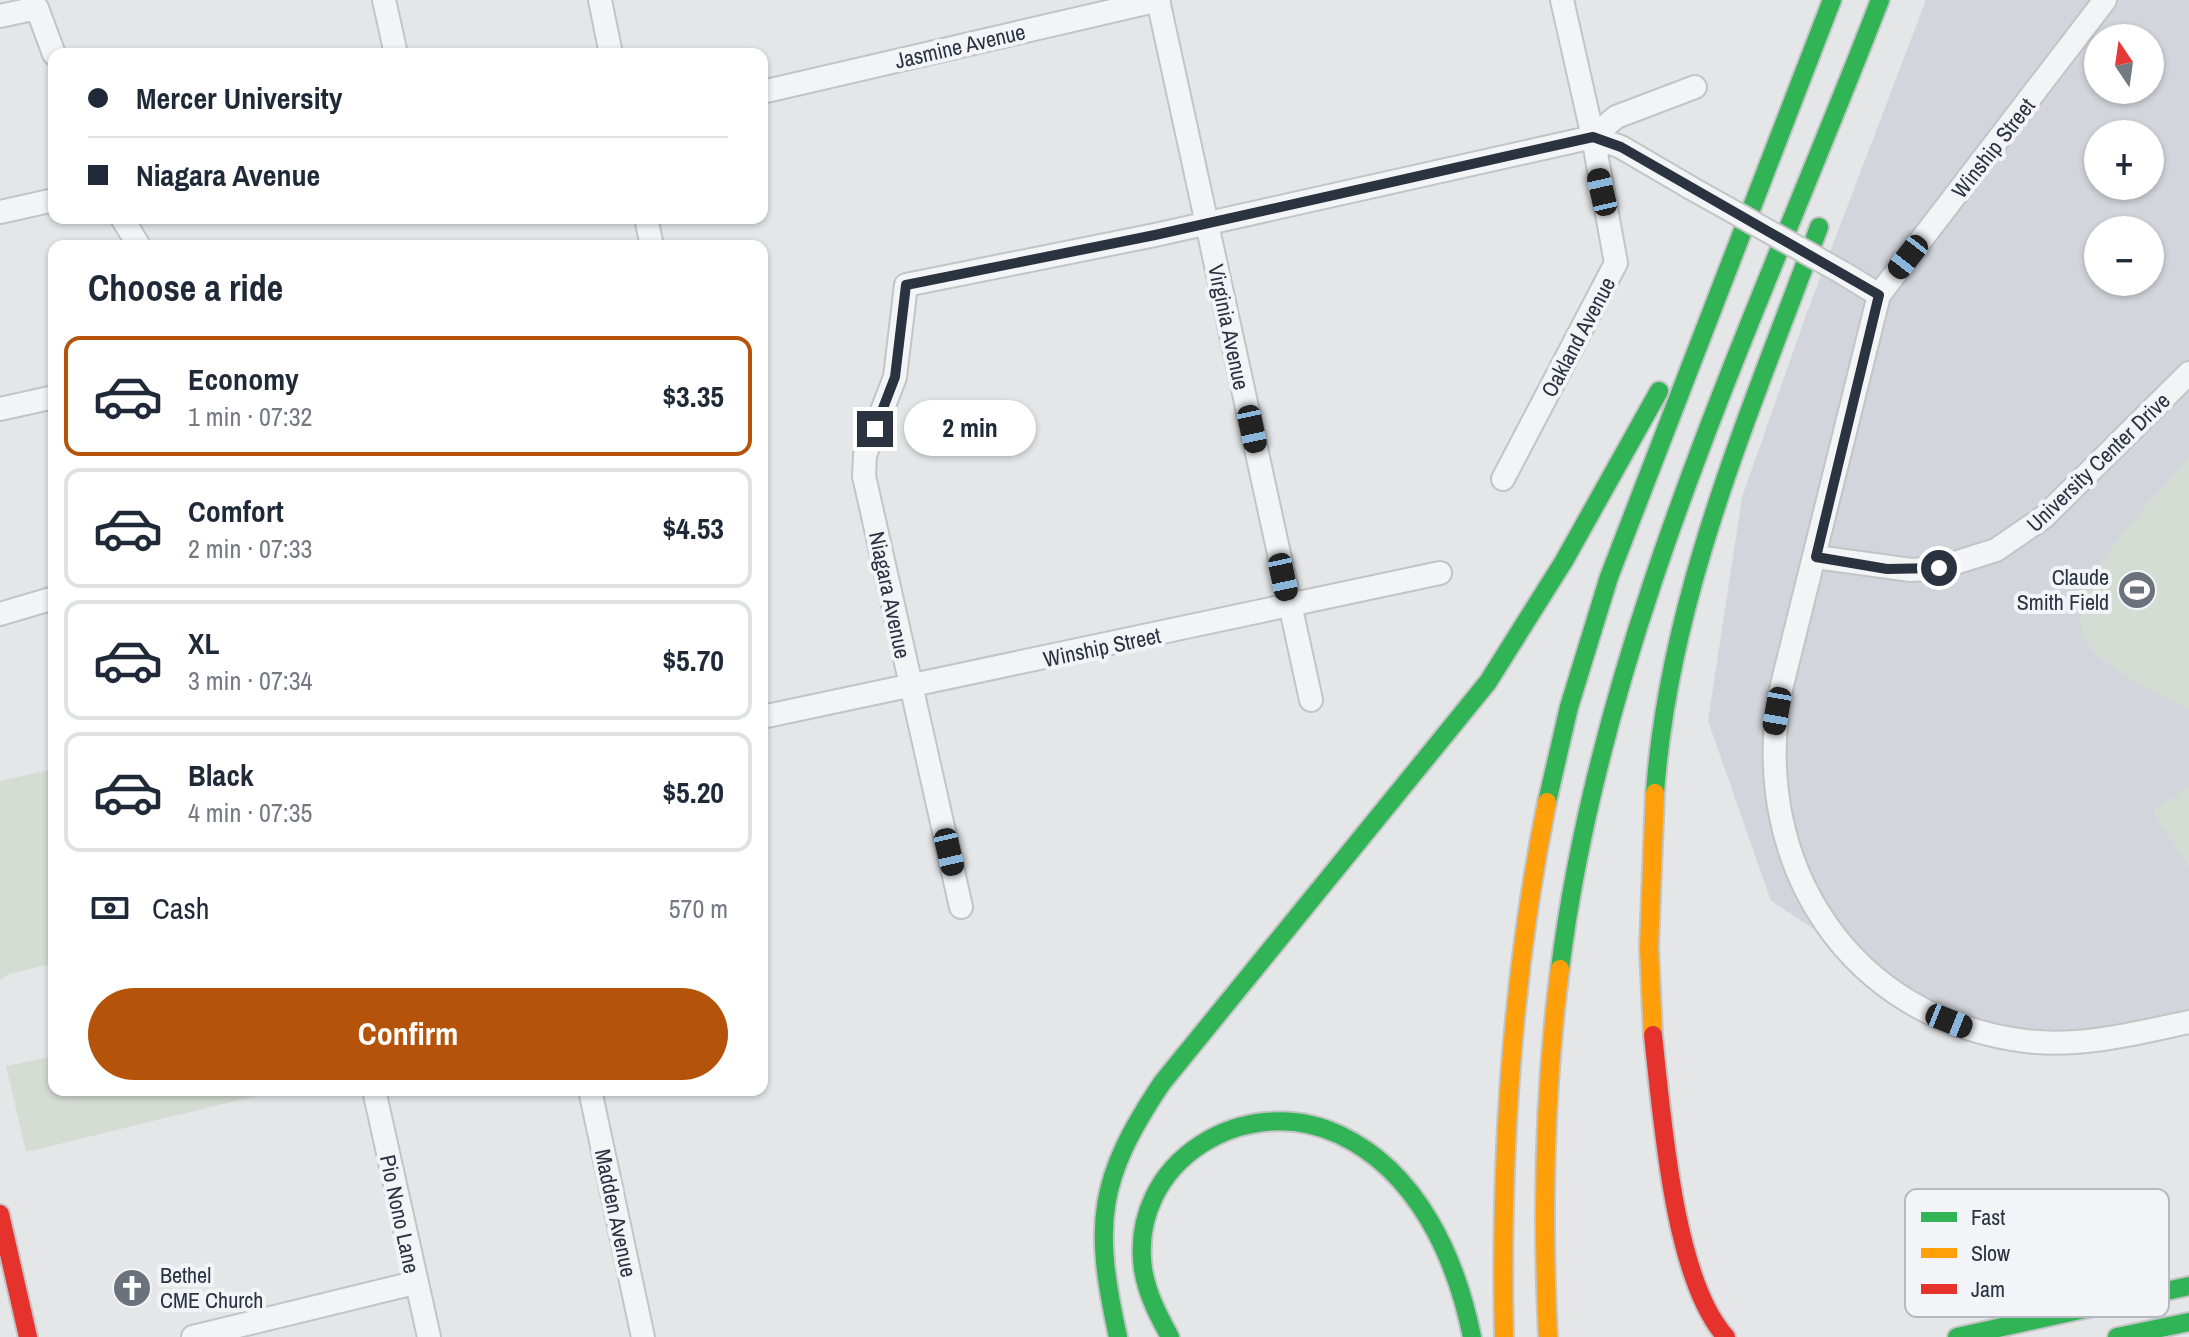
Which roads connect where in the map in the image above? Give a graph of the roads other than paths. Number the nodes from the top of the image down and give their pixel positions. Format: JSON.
{"nodes":[{"id":1,"x":384,"y":0,"type":"edge"},
{"id":2,"x":600,"y":0,"type":"edge"},
{"id":3,"x":1158,"y":0,"type":"edge"},
{"id":4,"x":1562,"y":0,"type":"edge"},
{"id":5,"x":1832,"y":0,"type":"edge"},
{"id":6,"x":1880,"y":0,"type":"edge"},
{"id":7,"x":2105,"y":0,"type":"edge"},
{"id":8,"x":0,"y":16,"type":"edge"},
{"id":9,"x":1867,"y":33,"type":"junction"},
{"id":10,"x":52,"y":48,"type":"edge"},
{"id":11,"x":395,"y":48,"type":"edge"},
{"id":12,"x":610,"y":48,"type":"edge"},
{"id":13,"x":1695,"y":87,"type":"dead end"},
{"id":14,"x":768,"y":91,"type":"edge"},
{"id":15,"x":1593,"y":137,"type":"junction"},
{"id":16,"x":1846,"y":137,"type":"dead end"},
{"id":17,"x":48,"y":201,"type":"edge"},
{"id":18,"x":1825,"y":211,"type":"dead end"},
{"id":19,"x":0,"y":212,"type":"edge"},
{"id":20,"x":1207,"y":223,"type":"junction"},
{"id":21,"x":1740,"y":239,"type":"junction"},
{"id":22,"x":1879,"y":295,"type":"junction"},
{"id":23,"x":2189,"y":373,"type":"edge"},
{"id":24,"x":48,"y":398,"type":"edge"},
{"id":25,"x":0,"y":409,"type":"edge"},
{"id":26,"x":1503,"y":479,"type":"dead end"},
{"id":27,"x":1816,"y":557,"type":"junction"},
{"id":28,"x":1440,"y":573,"type":"dead end"},
{"id":29,"x":48,"y":600,"type":"edge"},
{"id":30,"x":1290,"y":606,"type":"junction"},
{"id":31,"x":0,"y":614,"type":"edge"},
{"id":32,"x":910,"y":686,"type":"junction"},
{"id":33,"x":1311,"y":700,"type":"dead end"},
{"id":34,"x":768,"y":716,"type":"edge"},
{"id":35,"x":961,"y":907,"type":"dead end"},
{"id":36,"x":2189,"y":1022,"type":"edge"},
{"id":37,"x":1549,"y":1090,"type":"junction"},
{"id":38,"x":375,"y":1096,"type":"edge"},
{"id":39,"x":591,"y":1096,"type":"edge"},
{"id":40,"x":1565,"y":1198,"type":"dead end"},
{"id":41,"x":0,"y":1214,"type":"edge"},
{"id":42,"x":414,"y":1283,"type":"junction"},
{"id":43,"x":2189,"y":1286,"type":"edge"},
{"id":44,"x":2169,"y":1290,"type":"edge"},
{"id":45,"x":2048,"y":1317,"type":"edge"},
{"id":46,"x":2189,"y":1322,"type":"edge"},
{"id":47,"x":28,"y":1337,"type":"edge"},
{"id":48,"x":193,"y":1337,"type":"edge"},
{"id":49,"x":429,"y":1337,"type":"edge"},
{"id":50,"x":643,"y":1337,"type":"edge"},
{"id":51,"x":1118,"y":1337,"type":"edge"},
{"id":52,"x":1170,"y":1337,"type":"edge"},
{"id":53,"x":1472,"y":1337,"type":"edge"},
{"id":54,"x":1504,"y":1337,"type":"edge"},
{"id":55,"x":1548,"y":1337,"type":"edge"},
{"id":56,"x":1726,"y":1337,"type":"edge"},
{"id":57,"x":1957,"y":1337,"type":"edge"},
{"id":58,"x":2117,"y":1337,"type":"edge"}],
"edges":[{"from":1,"to":11,"type":"street"},
{"from":2,"to":12,"type":"street"},
{"from":3,"to":14,"type":"street","name":"Jasmine Avenue"},
{"from":3,"to":20,"type":"street","name":"Virginia Avenue"},
{"from":4,"to":15,"type":"street","name":"Oakland Avenue"},
{"from":5,"to":21,"type":"main road"},
{"from":6,"to":9,"type":"main road"},
{"from":7,"to":22,"type":"street","name":"Winship Street"},
{"from":8,"to":10,"type":"street"},
{"from":9,"to":16,"type":"main road"},
{"from":9,"to":37,"type":"main road"},
{"from":13,"to":15,"type":"street"},
{"from":15,"to":20,"type":"street"},
{"from":15,"to":22,"type":"street","bridge":true},
{"from":15,"to":26,"type":"street","name":"Oakland Avenue"},
{"from":17,"to":19,"type":"street"},
{"from":18,"to":56,"type":"main road"},
{"from":20,"to":30,"type":"street","name":"Virginia Avenue"},
{"from":20,"to":32,"type":"street","name":"Niagara Avenue"},
{"from":21,"to":51,"type":"main road"},
{"from":21,"to":54,"type":"main road"},
{"from":22,"to":27,"type":"street"},
{"from":23,"to":27,"type":"street","name":"University Center Drive"},
{"from":24,"to":25,"type":"street"},
{"from":27,"to":36,"type":"street"},
{"from":28,"to":30,"type":"street","name":"Winship Street"},
{"from":29,"to":31,"type":"street"},
{"from":30,"to":32,"type":"street","name":"Winship Street"},
{"from":30,"to":33,"type":"street","name":"Virginia Avenue"},
{"from":32,"to":34,"type":"street","name":"Winship Street"},
{"from":32,"to":35,"type":"street","name":"Niagara Avenue"},
{"from":37,"to":40,"type":"main road"},
{"from":37,"to":55,"type":"main road"},
{"from":38,"to":42,"type":"street","name":"Pio Nono Lane"},
{"from":39,"to":50,"type":"street","name":"Madden Avenue"},
{"from":41,"to":47,"type":"main road"},
{"from":42,"to":48,"type":"street"},
{"from":42,"to":49,"type":"street","name":"Pio Nono Lane"},
{"from":43,"to":44,"type":"main road"},
{"from":45,"to":57,"type":"main road"},
{"from":46,"to":58,"type":"main road"},
{"from":52,"to":53,"type":"main road"}]}
